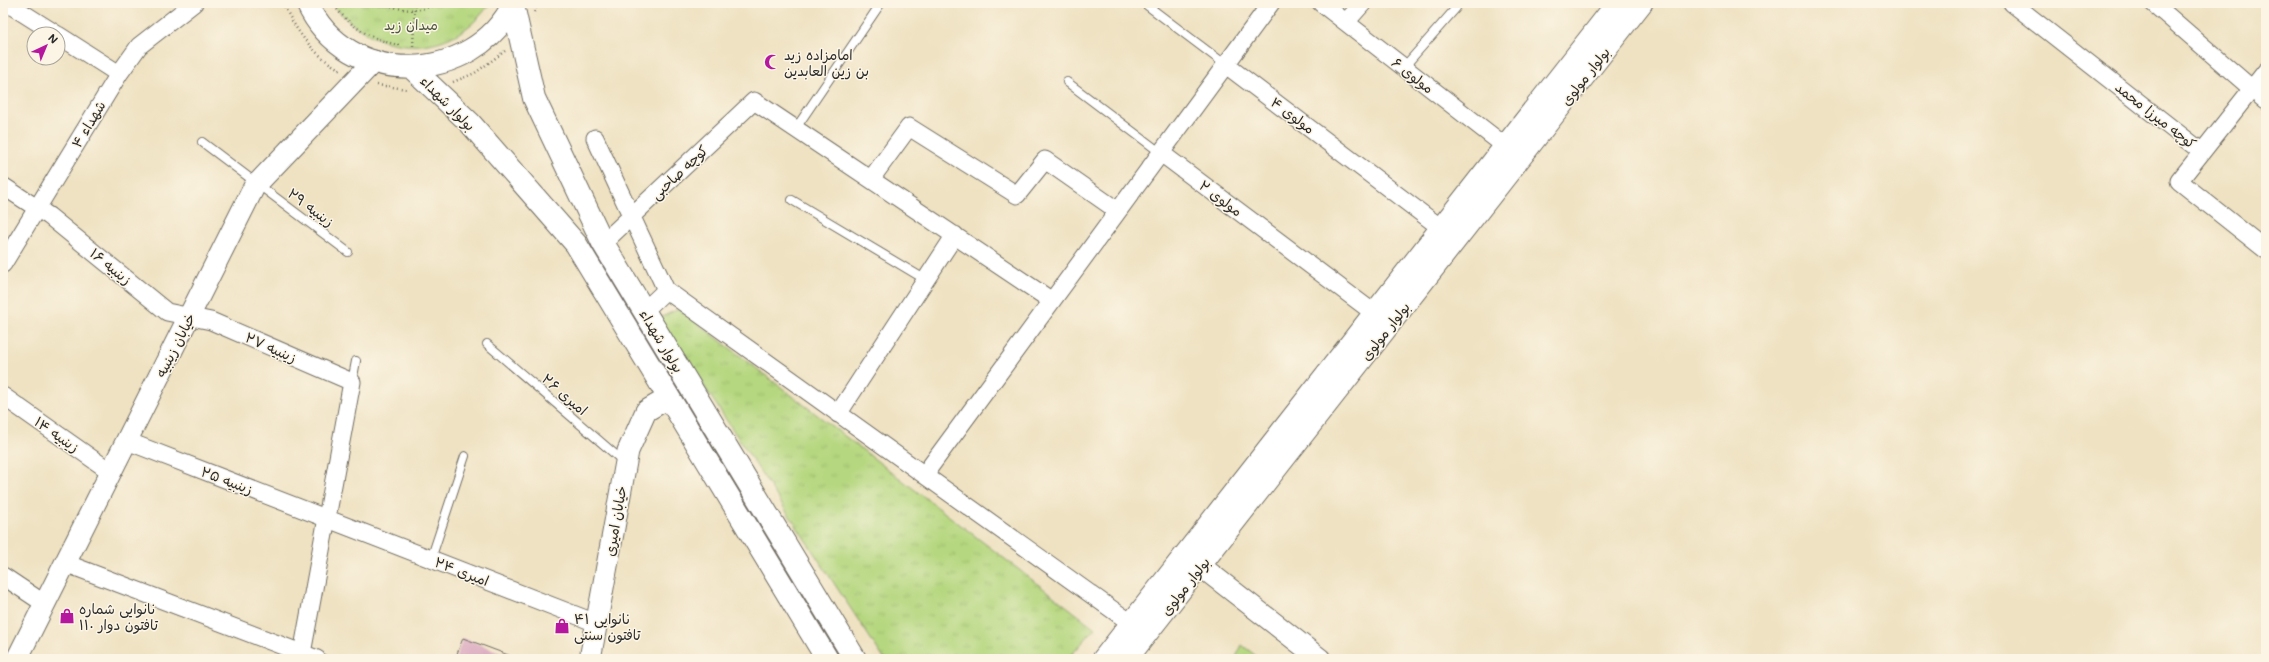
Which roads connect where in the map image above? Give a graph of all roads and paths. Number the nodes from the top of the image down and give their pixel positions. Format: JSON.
{"nodes":[{"id":1,"x":7,"y":3,"type":"edge"},
{"id":2,"x":194,"y":3,"type":"edge"},
{"id":3,"x":307,"y":3,"type":"edge"},
{"id":4,"x":332,"y":3,"type":"edge"},
{"id":5,"x":384,"y":3,"type":"edge"},
{"id":6,"x":415,"y":3,"type":"edge"},
{"id":7,"x":438,"y":3,"type":"edge"},
{"id":8,"x":881,"y":3,"type":"edge"},
{"id":9,"x":1144,"y":3,"type":"edge"},
{"id":10,"x":1271,"y":3,"type":"edge"},
{"id":11,"x":1321,"y":3,"type":"edge"},
{"id":12,"x":1363,"y":3,"type":"edge"},
{"id":13,"x":1617,"y":3,"type":"edge"},
{"id":14,"x":1642,"y":3,"type":"edge"},
{"id":15,"x":2012,"y":3,"type":"edge"},
{"id":16,"x":2153,"y":3,"type":"edge"},
{"id":17,"x":514,"y":4,"type":"edge"},
{"id":18,"x":1456,"y":8,"type":"dead end"},
{"id":19,"x":414,"y":10,"type":"junction"},
{"id":20,"x":1346,"y":22,"type":"junction"},
{"id":21,"x":43,"y":26,"type":"edge"},
{"id":22,"x":66,"y":41,"type":"edge"},
{"id":23,"x":401,"y":45,"type":"dead end"},
{"id":24,"x":419,"y":45,"type":"dead end"},
{"id":25,"x":407,"y":46,"type":"dead end"},
{"id":26,"x":413,"y":46,"type":"junction"},
{"id":27,"x":1596,"y":46,"type":"junction"},
{"id":28,"x":374,"y":61,"type":"junction"},
{"id":29,"x":1226,"y":65,"type":"junction"},
{"id":30,"x":1404,"y":67,"type":"junction"},
{"id":31,"x":412,"y":68,"type":"junction"},
{"id":32,"x":2266,"y":71,"type":"edge"},
{"id":33,"x":119,"y":74,"type":"junction"},
{"id":34,"x":1067,"y":82,"type":"dead end"},
{"id":35,"x":2252,"y":89,"type":"junction"},
{"id":36,"x":2266,"y":101,"type":"edge"},
{"id":37,"x":796,"y":128,"type":"junction"},
{"id":38,"x":595,"y":138,"type":"dead end"},
{"id":39,"x":202,"y":142,"type":"dead end"},
{"id":40,"x":1505,"y":146,"type":"junction"},
{"id":41,"x":1161,"y":152,"type":"junction"},
{"id":42,"x":2202,"y":152,"type":"junction"},
{"id":43,"x":872,"y":179,"type":"junction"},
{"id":44,"x":258,"y":183,"type":"junction"},
{"id":45,"x":3,"y":186,"type":"edge"},
{"id":46,"x":792,"y":200,"type":"dead end"},
{"id":47,"x":36,"y":209,"type":"junction"},
{"id":48,"x":1118,"y":211,"type":"junction"},
{"id":49,"x":632,"y":216,"type":"junction"},
{"id":50,"x":1441,"y":228,"type":"junction"},
{"id":51,"x":955,"y":235,"type":"junction"},
{"id":52,"x":603,"y":243,"type":"junction"},
{"id":53,"x":2266,"y":250,"type":"edge"},
{"id":54,"x":348,"y":252,"type":"dead end"},
{"id":55,"x":3,"y":264,"type":"edge"},
{"id":56,"x":926,"y":280,"type":"junction"},
{"id":57,"x":666,"y":290,"type":"junction"},
{"id":58,"x":1052,"y":301,"type":"junction"},
{"id":59,"x":644,"y":311,"type":"junction"},
{"id":60,"x":1374,"y":313,"type":"junction"},
{"id":61,"x":189,"y":316,"type":"junction"},
{"id":62,"x":487,"y":344,"type":"dead end"},
{"id":63,"x":356,"y":361,"type":"dead end"},
{"id":64,"x":352,"y":382,"type":"junction"},
{"id":65,"x":3,"y":396,"type":"edge"},
{"id":66,"x":668,"y":398,"type":"junction"},
{"id":67,"x":838,"y":414,"type":"junction"},
{"id":68,"x":127,"y":441,"type":"junction"},
{"id":69,"x":465,"y":456,"type":"dead end"},
{"id":70,"x":626,"y":464,"type":"junction"},
{"id":71,"x":111,"y":472,"type":"junction"},
{"id":72,"x":924,"y":475,"type":"junction"},
{"id":73,"x":327,"y":519,"type":"junction"},
{"id":74,"x":431,"y":559,"type":"junction"},
{"id":75,"x":1193,"y":560,"type":"junction"},
{"id":76,"x":65,"y":563,"type":"junction"},
{"id":77,"x":802,"y":572,"type":"junction"},
{"id":78,"x":3,"y":576,"type":"edge"},
{"id":79,"x":781,"y":584,"type":"junction"},
{"id":80,"x":45,"y":604,"type":"junction"},
{"id":81,"x":596,"y":623,"type":"junction"},
{"id":82,"x":1131,"y":623,"type":"junction"},
{"id":83,"x":307,"y":657,"type":"edge"},
{"id":84,"x":17,"y":659,"type":"edge"},
{"id":85,"x":590,"y":659,"type":"edge"},
{"id":86,"x":826,"y":659,"type":"edge"},
{"id":87,"x":855,"y":659,"type":"edge"},
{"id":88,"x":1103,"y":659,"type":"edge"},
{"id":89,"x":1127,"y":659,"type":"edge"},
{"id":90,"x":1320,"y":659,"type":"edge"}],
"edges":[{"from":1,"to":21,"type":"street"},
{"from":2,"to":33,"type":"street","name":"شهداء ۴"},
{"from":3,"to":28,"type":"main road"},
{"from":4,"to":23,"type":"path"},
{"from":5,"to":19,"type":"path"},
{"from":6,"to":19,"type":"path"},
{"from":7,"to":19,"type":"path"},
{"from":8,"to":37,"type":"lane"},
{"from":9,"to":29,"type":"lane","name":"مولوی ۴"},
{"from":10,"to":29,"type":"street"},
{"from":11,"to":20,"type":"street","name":"مولوی ۶"},
{"from":12,"to":20,"type":"street"},
{"from":13,"to":27,"type":"street","name":"بولوار مولوی"},
{"from":14,"to":27,"type":"street","name":"بولوار مولوی"},
{"from":15,"to":42,"type":"street","name":"کوچه میرزا محمد"},
{"from":16,"to":35,"type":"street"},
{"from":17,"to":31,"type":"main road"},
{"from":17,"to":52,"type":"main road","name":"بولوار شهداء"},
{"from":18,"to":30,"type":"lane"},
{"from":19,"to":26,"type":"path"},
{"from":20,"to":30,"type":"street","name":"مولوی ۶"},
{"from":22,"to":33,"type":"street"},
{"from":24,"to":26,"type":"path"},
{"from":25,"to":26,"type":"path"},
{"from":27,"to":40,"type":"street","name":"بولوار مولوی"},
{"from":27,"to":75,"type":"street","name":"بولوار مولوی"},
{"from":28,"to":31,"type":"main road"},
{"from":28,"to":44,"type":"street","name":"خیابان زینبیه"},
{"from":29,"to":41,"type":"street"},
{"from":29,"to":50,"type":"street","name":"مولوی ۴"},
{"from":30,"to":40,"type":"street","name":"مولوی ۶"},
{"from":31,"to":66,"type":"main road","name":"بولوار شهداء"},
{"from":32,"to":35,"type":"street"},
{"from":33,"to":47,"type":"street","name":"شهداء ۴"},
{"from":34,"to":41,"type":"lane","name":"مولوی ۲"},
{"from":35,"to":36,"type":"street"},
{"from":35,"to":42,"type":"street"},
{"from":37,"to":43,"type":"street"},
{"from":37,"to":49,"type":"street","name":"کوچه صاحبی"},
{"from":38,"to":49,"type":"street"},
{"from":39,"to":44,"type":"lane","name":"زینبیه ۲۹"},
{"from":40,"to":50,"type":"street","name":"بولوار مولوی"},
{"from":41,"to":48,"type":"street"},
{"from":41,"to":60,"type":"street","name":"مولوی ۲"},
{"from":42,"to":53,"type":"street","name":"کوچه میرزا محمد"},
{"from":43,"to":48,"type":"street"},
{"from":43,"to":51,"type":"street"},
{"from":44,"to":54,"type":"lane","name":"زینبیه ۲۹"},
{"from":44,"to":61,"type":"street","name":"خیابان زینبیه"},
{"from":45,"to":47,"type":"street","name":"زینبیه ۱۶"},
{"from":46,"to":56,"type":"lane"},
{"from":47,"to":55,"type":"street","name":"شهداء ۴"},
{"from":47,"to":61,"type":"street","name":"زینبیه ۱۶"},
{"from":48,"to":58,"type":"street"},
{"from":49,"to":52,"type":"street","name":"کوچه صاحبی"},
{"from":49,"to":57,"type":"street"},
{"from":50,"to":60,"type":"street","name":"بولوار مولوی"},
{"from":51,"to":56,"type":"street"},
{"from":51,"to":58,"type":"street"},
{"from":52,"to":59,"type":"main road","name":"بولوار شهداء"},
{"from":56,"to":67,"type":"street"},
{"from":57,"to":59,"type":"street"},
{"from":57,"to":67,"type":"street"},
{"from":58,"to":72,"type":"street"},
{"from":59,"to":77,"type":"main road","name":"بولوار شهداء"},
{"from":60,"to":75,"type":"street","name":"بولوار مولوی"},
{"from":61,"to":64,"type":"street","name":"زینبیه ۲۷"},
{"from":61,"to":68,"type":"street","name":"خیابان زینبیه"},
{"from":62,"to":70,"type":"lane","name":"امیری ۲۶"},
{"from":63,"to":64,"type":"lane"},
{"from":64,"to":73,"type":"street"},
{"from":65,"to":71,"type":"street","name":"زینبیه ۱۴"},
{"from":66,"to":70,"type":"street","name":"خیابان امیری"},
{"from":66,"to":79,"type":"main road","name":"بولوار شهداء"},
{"from":67,"to":72,"type":"street"},
{"from":68,"to":71,"type":"street","name":"خیابان زینبیه"},
{"from":68,"to":73,"type":"street","name":"زینبیه ۲۵"},
{"from":69,"to":74,"type":"lane"},
{"from":70,"to":81,"type":"street","name":"خیابان امیری"},
{"from":71,"to":76,"type":"street","name":"خیابان زینبیه"},
{"from":72,"to":82,"type":"street"},
{"from":73,"to":74,"type":"street","name":"امیری ۲۴"},
{"from":73,"to":83,"type":"street"},
{"from":74,"to":81,"type":"street","name":"امیری ۲۴"},
{"from":75,"to":82,"type":"street","name":"بولوار مولوی"},
{"from":75,"to":89,"type":"street","name":"بولوار مولوی"},
{"from":75,"to":90,"type":"street"},
{"from":76,"to":80,"type":"street","name":"خیابان زینبیه"},
{"from":76,"to":83,"type":"street"},
{"from":77,"to":79,"type":"main road"},
{"from":77,"to":87,"type":"main road","name":"بولوار شهداء"},
{"from":78,"to":80,"type":"street"},
{"from":79,"to":86,"type":"main road","name":"بولوار شهداء"},
{"from":80,"to":84,"type":"street","name":"خیابان زینبیه"},
{"from":81,"to":85,"type":"street","name":"خیابان امیری"},
{"from":82,"to":88,"type":"street","name":"بولوار مولوی"}]}
